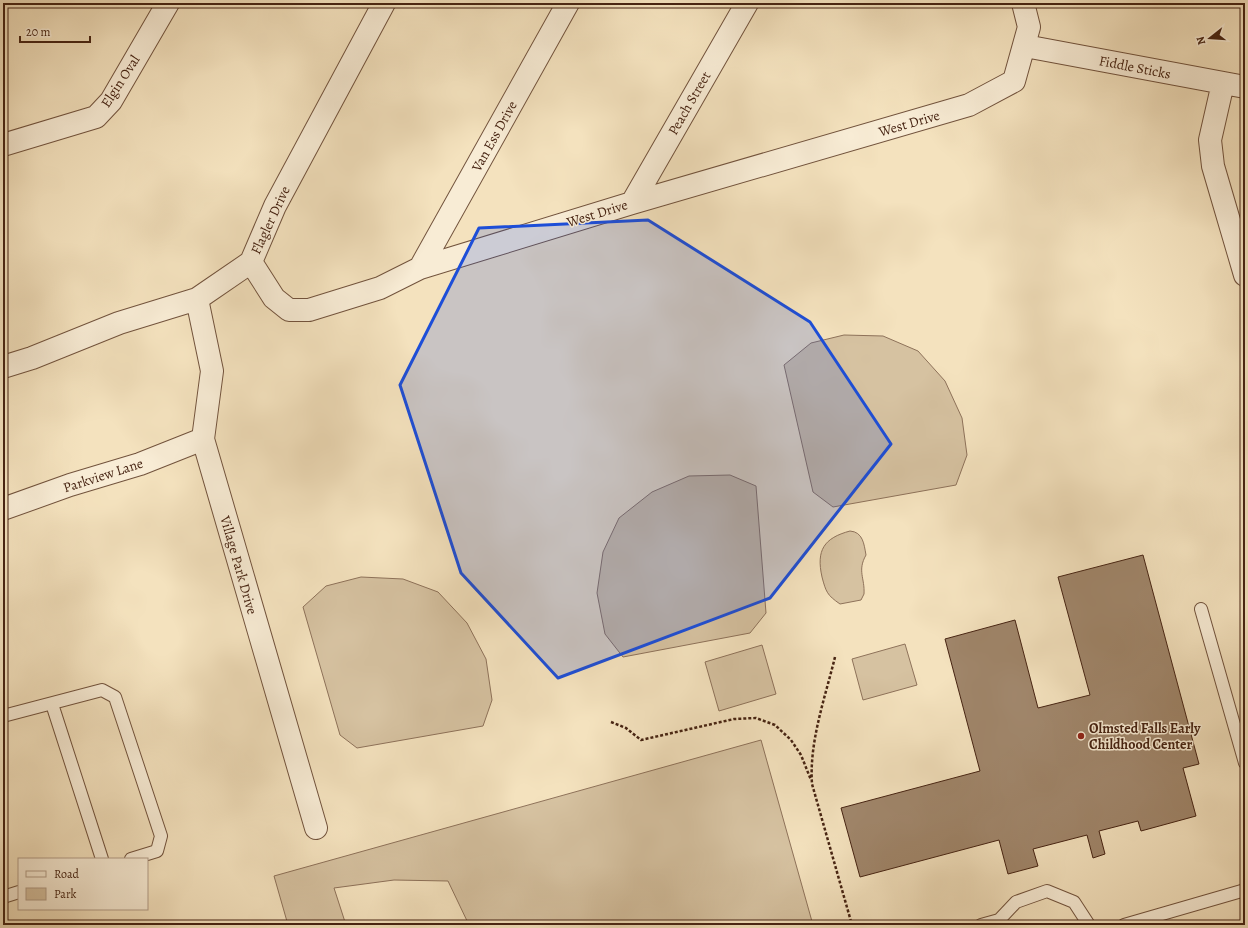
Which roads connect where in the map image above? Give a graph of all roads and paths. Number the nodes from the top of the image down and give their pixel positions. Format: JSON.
{"nodes":[{"id":1,"x":168,"y":3,"type":"edge"},
{"id":2,"x":384,"y":3,"type":"edge"},
{"id":3,"x":568,"y":3,"type":"edge"},
{"id":4,"x":747,"y":3,"type":"edge"},
{"id":5,"x":1023,"y":3,"type":"edge"},
{"id":6,"x":1025,"y":46,"type":"junction"},
{"id":7,"x":1223,"y":83,"type":"junction"},
{"id":8,"x":1245,"y":88,"type":"edge"},
{"id":9,"x":3,"y":145,"type":"edge"},
{"id":10,"x":632,"y":203,"type":"junction"},
{"id":11,"x":251,"y":262,"type":"junction"},
{"id":12,"x":420,"y":268,"type":"junction"},
{"id":13,"x":1245,"y":276,"type":"edge"},
{"id":14,"x":197,"y":299,"type":"junction"},
{"id":15,"x":3,"y":367,"type":"edge"},
{"id":16,"x":203,"y":439,"type":"junction"},
{"id":17,"x":3,"y":509,"type":"edge"},
{"id":18,"x":1201,"y":609,"type":"dead end"},
{"id":19,"x":835,"y":657,"type":"dead end"},
{"id":20,"x":52,"y":704,"type":"junction"},
{"id":21,"x":3,"y":716,"type":"edge"},
{"id":22,"x":611,"y":722,"type":"dead end"},
{"id":23,"x":1245,"y":763,"type":"edge"},
{"id":24,"x":812,"y":784,"type":"junction"},
{"id":25,"x":316,"y":828,"type":"dead end"},
{"id":26,"x":102,"y":858,"type":"edge"},
{"id":27,"x":134,"y":858,"type":"edge"},
{"id":28,"x":1245,"y":890,"type":"edge"},
{"id":29,"x":18,"y":892,"type":"edge"},
{"id":30,"x":3,"y":897,"type":"edge"},
{"id":31,"x":999,"y":923,"type":"edge"},
{"id":32,"x":852,"y":925,"type":"edge"},
{"id":33,"x":981,"y":925,"type":"edge"},
{"id":34,"x":1089,"y":925,"type":"edge"},
{"id":35,"x":1124,"y":925,"type":"edge"}],
"edges":[{"from":1,"to":9,"type":"street","name":"Elgin Oval"},
{"from":2,"to":11,"type":"street","name":"Flagler Drive"},
{"from":3,"to":12,"type":"street","name":"Van Ess Drive"},
{"from":4,"to":10,"type":"street","name":"Peach Street"},
{"from":5,"to":6,"type":"street","name":"West Drive"},
{"from":6,"to":7,"type":"street","name":"Fiddle Sticks"},
{"from":6,"to":10,"type":"street","name":"West Drive"},
{"from":7,"to":8,"type":"street","name":"Fiddle Sticks"},
{"from":7,"to":13,"type":"street"},
{"from":10,"to":12,"type":"street","name":"West Drive"},
{"from":11,"to":12,"type":"street","name":"West Drive"},
{"from":11,"to":14,"type":"street","name":"Flagler Drive"},
{"from":14,"to":15,"type":"street","name":"Flagler Drive"},
{"from":14,"to":16,"type":"street","name":"Village Park Drive"},
{"from":16,"to":17,"type":"street","name":"Parkview Lane"},
{"from":16,"to":25,"type":"street","name":"Village Park Drive"},
{"from":18,"to":23,"type":"lane"},
{"from":19,"to":24,"type":"path"},
{"from":20,"to":21,"type":"lane"},
{"from":20,"to":26,"type":"lane"},
{"from":20,"to":27,"type":"lane"},
{"from":22,"to":24,"type":"path"},
{"from":24,"to":32,"type":"path"},
{"from":28,"to":35,"type":"lane"},
{"from":29,"to":30,"type":"lane"},
{"from":31,"to":33,"type":"lane"},
{"from":31,"to":34,"type":"lane"}]}
